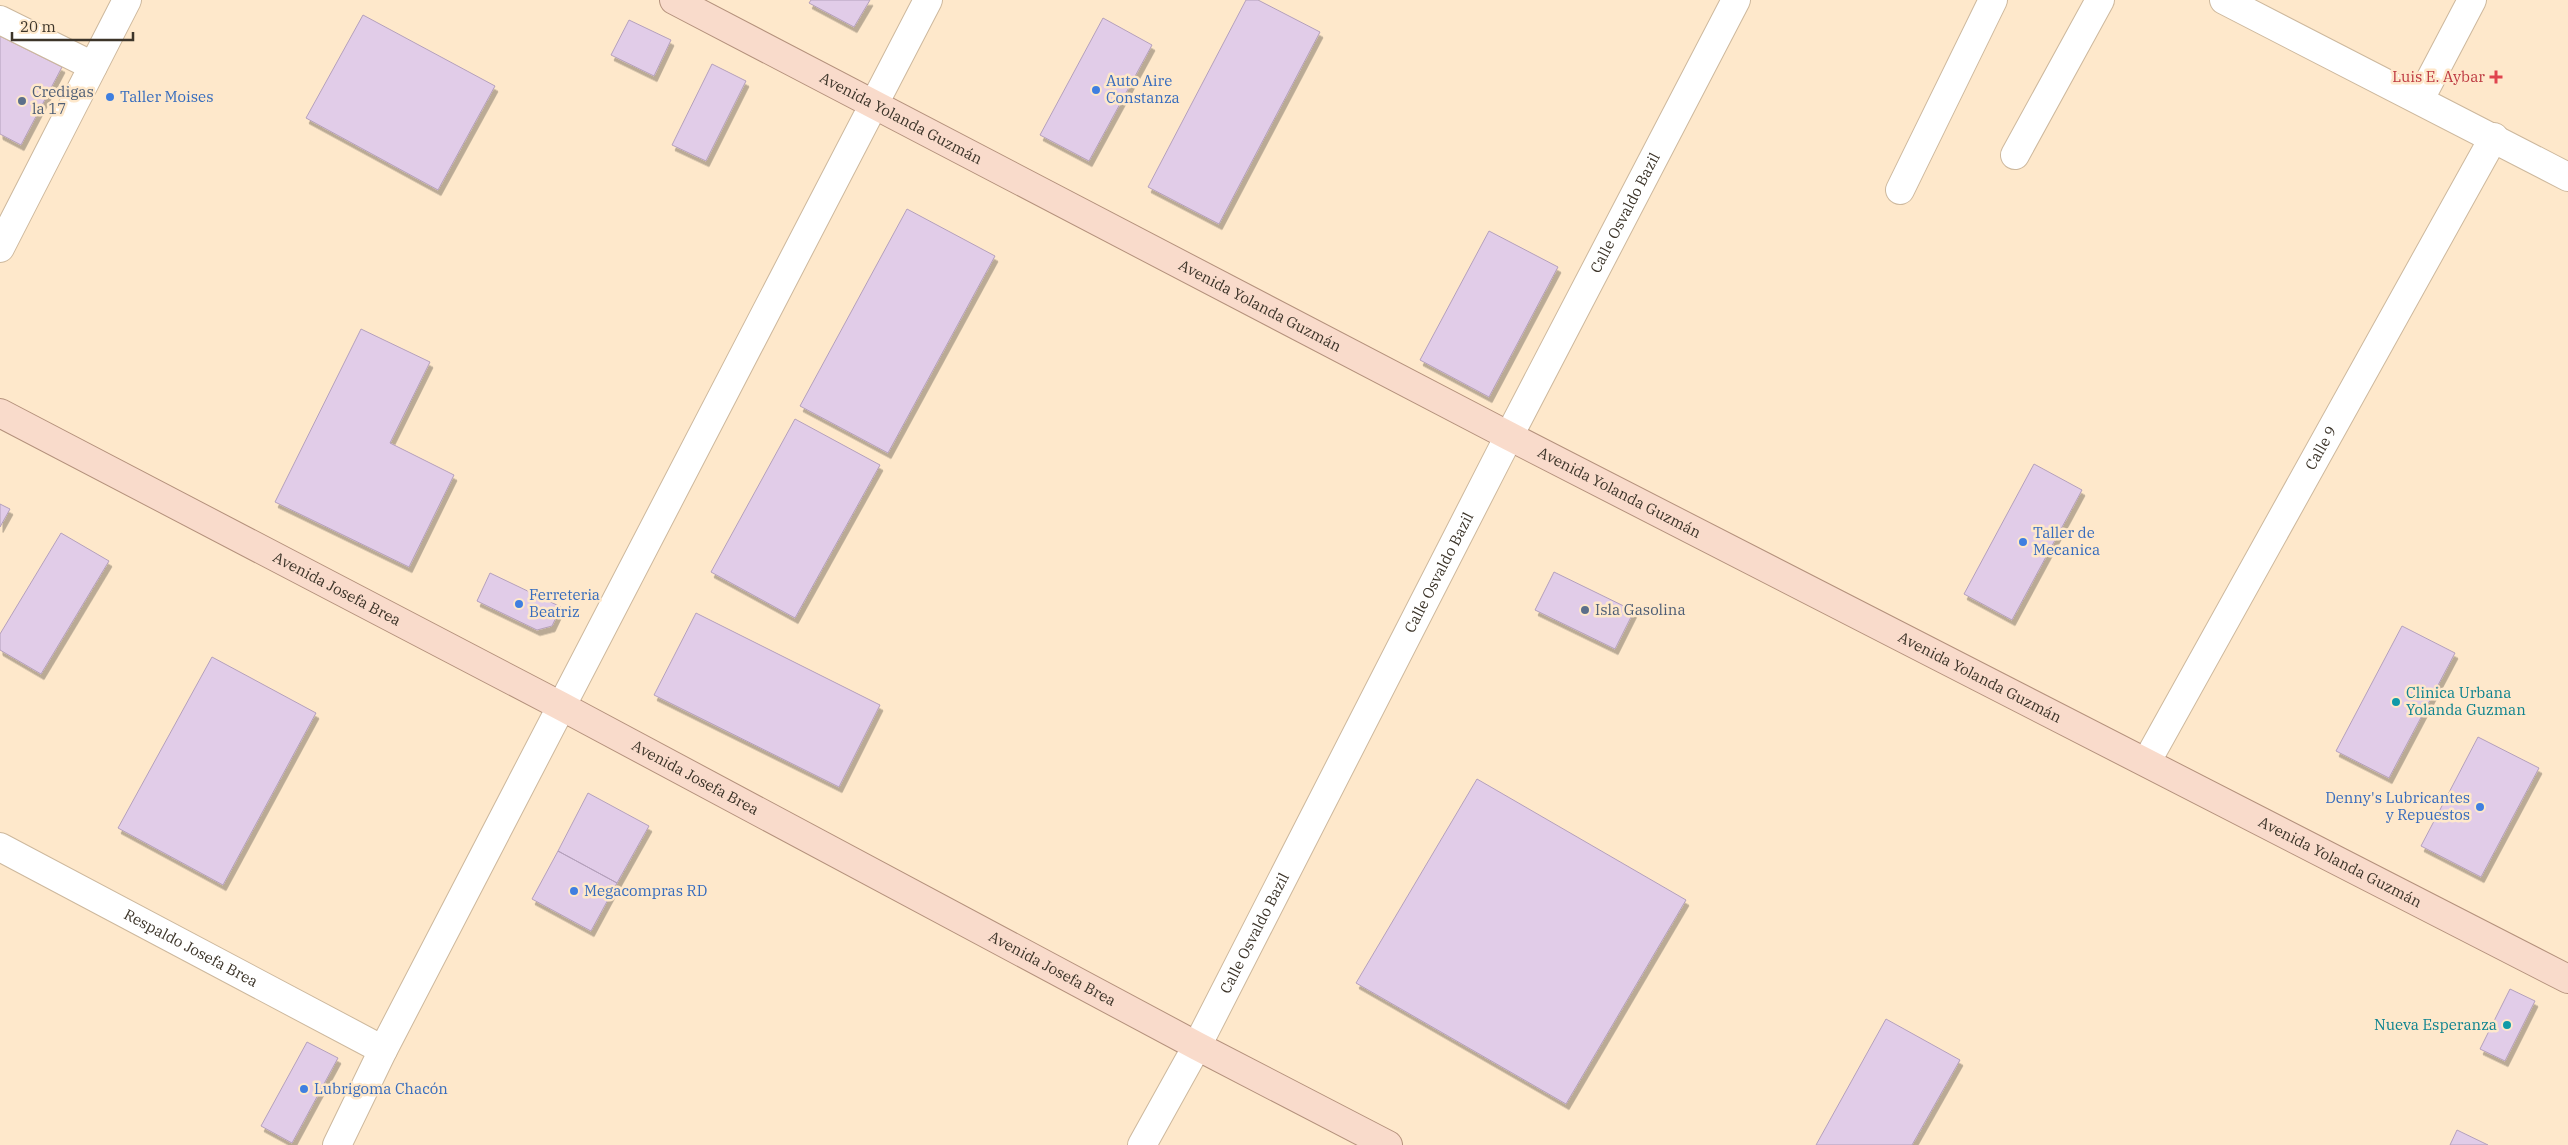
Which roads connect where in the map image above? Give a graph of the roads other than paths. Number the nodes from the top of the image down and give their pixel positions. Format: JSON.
{"nodes":[{"id":1,"x":127,"y":0,"type":"edge"},
{"id":2,"x":674,"y":0,"type":"edge"},
{"id":3,"x":928,"y":0,"type":"edge"},
{"id":4,"x":1736,"y":0,"type":"edge"},
{"id":5,"x":1993,"y":0,"type":"edge"},
{"id":6,"x":2100,"y":0,"type":"edge"},
{"id":7,"x":2224,"y":0,"type":"edge"},
{"id":8,"x":2472,"y":0,"type":"edge"},
{"id":9,"x":2266,"y":9,"type":"edge"},
{"id":10,"x":0,"y":20,"type":"edge"},
{"id":11,"x":93,"y":66,"type":"junction"},
{"id":12,"x":2420,"y":100,"type":"junction"},
{"id":13,"x":874,"y":104,"type":"junction"},
{"id":14,"x":2494,"y":137,"type":"junction"},
{"id":15,"x":2015,"y":155,"type":"dead end"},
{"id":16,"x":2568,"y":176,"type":"edge"},
{"id":17,"x":1900,"y":190,"type":"dead end"},
{"id":18,"x":1,"y":242,"type":"edge"},
{"id":19,"x":0,"y":413,"type":"edge"},
{"id":20,"x":1508,"y":436,"type":"junction"},
{"id":21,"x":561,"y":706,"type":"junction"},
{"id":22,"x":2147,"y":761,"type":"junction"},
{"id":23,"x":0,"y":847,"type":"edge"},
{"id":24,"x":2568,"y":978,"type":"edge"},
{"id":25,"x":1197,"y":1046,"type":"junction"},
{"id":26,"x":383,"y":1050,"type":"junction"},
{"id":27,"x":337,"y":1145,"type":"edge"},
{"id":28,"x":1142,"y":1145,"type":"edge"},
{"id":29,"x":1388,"y":1145,"type":"edge"}],
"edges":[{"from":1,"to":11,"type":"street"},
{"from":2,"to":13,"type":"main road","name":"Avenida Yolanda Guzmán"},
{"from":3,"to":13,"type":"street"},
{"from":4,"to":20,"type":"street","name":"Calle Osvaldo Bazil"},
{"from":5,"to":17,"type":"street"},
{"from":6,"to":15,"type":"street"},
{"from":7,"to":9,"type":"street"},
{"from":8,"to":12,"type":"street"},
{"from":9,"to":12,"type":"street"},
{"from":10,"to":11,"type":"street"},
{"from":11,"to":18,"type":"street"},
{"from":12,"to":14,"type":"street"},
{"from":13,"to":20,"type":"main road","name":"Avenida Yolanda Guzmán"},
{"from":13,"to":21,"type":"street"},
{"from":14,"to":16,"type":"street"},
{"from":14,"to":22,"type":"street","name":"Calle 9"},
{"from":19,"to":21,"type":"main road","name":"Avenida Josefa Brea"},
{"from":20,"to":22,"type":"main road","name":"Avenida Yolanda Guzmán"},
{"from":20,"to":25,"type":"street","name":"Calle Osvaldo Bazil"},
{"from":21,"to":25,"type":"main road","name":"Avenida Josefa Brea"},
{"from":21,"to":26,"type":"street"},
{"from":22,"to":24,"type":"main road","name":"Avenida Yolanda Guzmán"},
{"from":23,"to":26,"type":"street","name":"Respaldo Josefa Brea"},
{"from":25,"to":28,"type":"street","name":"Calle Osvaldo Bazil"},
{"from":25,"to":29,"type":"main road","name":"Avenida Josefa Brea"},
{"from":26,"to":27,"type":"street"}]}
